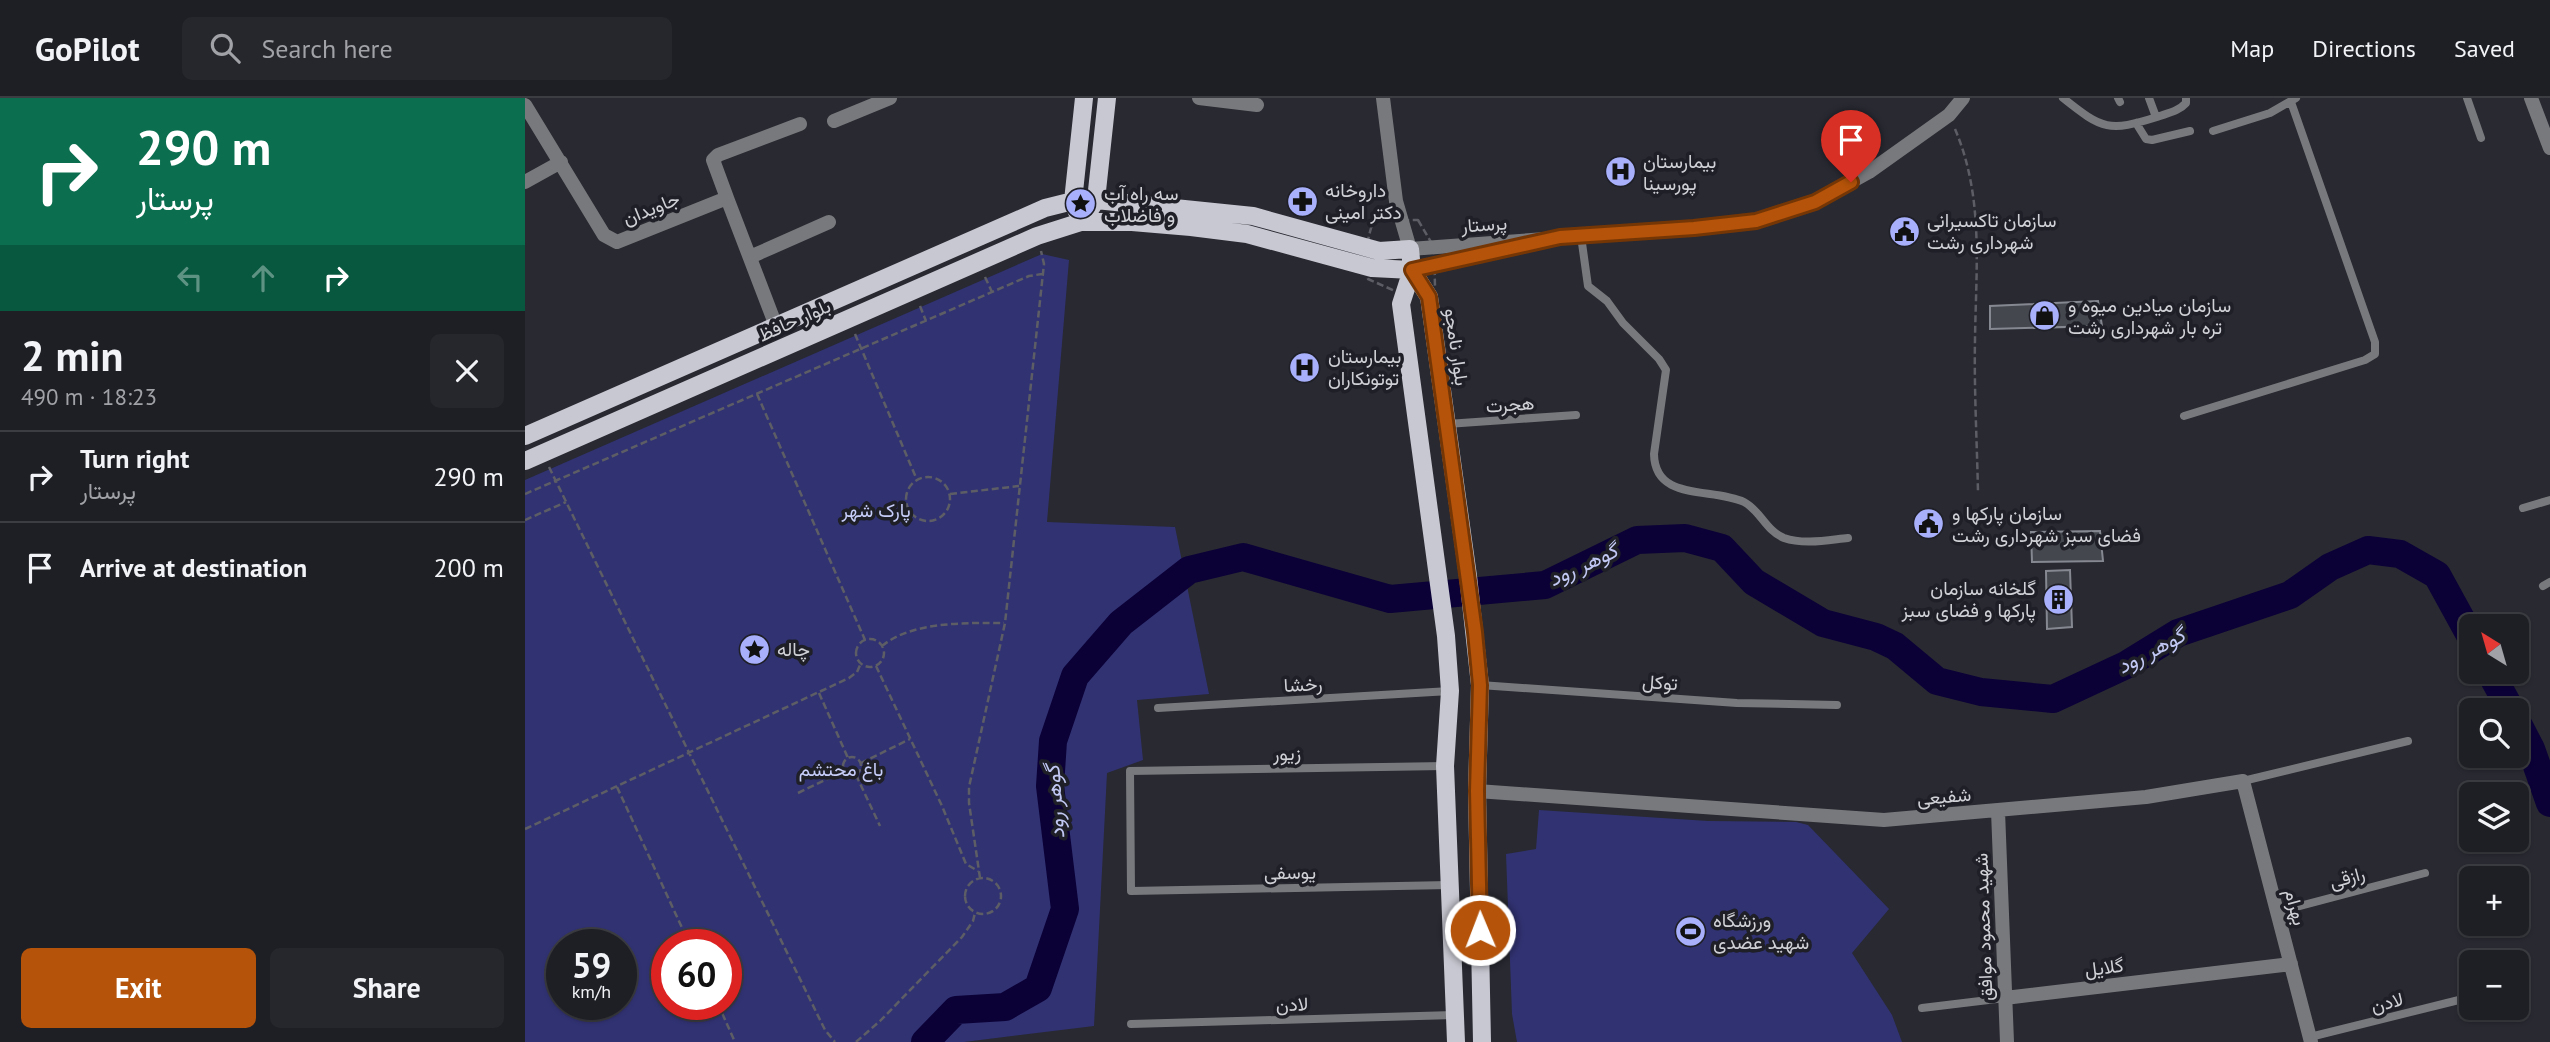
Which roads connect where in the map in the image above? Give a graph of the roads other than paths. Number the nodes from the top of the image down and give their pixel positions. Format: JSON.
{"nodes":[{"id":1,"x":890,"y":98,"type":"edge"},
{"id":2,"x":1084,"y":98,"type":"edge"},
{"id":3,"x":1107,"y":98,"type":"edge"},
{"id":4,"x":1199,"y":98,"type":"edge"},
{"id":5,"x":1383,"y":98,"type":"edge"},
{"id":6,"x":1963,"y":98,"type":"edge"},
{"id":7,"x":2063,"y":98,"type":"edge"},
{"id":8,"x":2149,"y":98,"type":"edge"},
{"id":9,"x":2186,"y":98,"type":"edge"},
{"id":10,"x":2467,"y":98,"type":"edge"},
{"id":11,"x":2531,"y":98,"type":"edge"},
{"id":12,"x":2294,"y":100,"type":"edge"},
{"id":13,"x":525,"y":105,"type":"edge"},
{"id":14,"x":1257,"y":105,"type":"dead end"},
{"id":15,"x":2156,"y":117,"type":"junction"},
{"id":16,"x":834,"y":121,"type":"dead end"},
{"id":17,"x":2136,"y":123,"type":"junction"},
{"id":18,"x":800,"y":124,"type":"dead end"},
{"id":19,"x":2190,"y":131,"type":"dead end"},
{"id":20,"x":2213,"y":131,"type":"dead end"},
{"id":21,"x":2481,"y":138,"type":"dead end"},
{"id":22,"x":2550,"y":148,"type":"edge"},
{"id":23,"x":561,"y":162,"type":"junction"},
{"id":24,"x":525,"y":182,"type":"edge"},
{"id":25,"x":727,"y":198,"type":"junction"},
{"id":26,"x":1096,"y":200,"type":"junction"},
{"id":27,"x":1073,"y":201,"type":"junction"},
{"id":28,"x":829,"y":222,"type":"dead end"},
{"id":29,"x":1081,"y":222,"type":"junction"},
{"id":30,"x":1581,"y":236,"type":"junction"},
{"id":31,"x":1560,"y":237,"type":"junction"},
{"id":32,"x":1410,"y":249,"type":"junction"},
{"id":33,"x":750,"y":257,"type":"junction"},
{"id":34,"x":1412,"y":270,"type":"junction"},
{"id":35,"x":776,"y":326,"type":"junction"},
{"id":36,"x":1576,"y":415,"type":"dead end"},
{"id":37,"x":2184,"y":416,"type":"dead end"},
{"id":38,"x":1447,"y":424,"type":"junction"},
{"id":39,"x":525,"y":436,"type":"edge"},
{"id":40,"x":532,"y":457,"type":"edge"},
{"id":41,"x":2550,"y":500,"type":"edge"},
{"id":42,"x":2523,"y":508,"type":"dead end"},
{"id":43,"x":1848,"y":538,"type":"dead end"},
{"id":44,"x":1468,"y":576,"type":"junction"},
{"id":45,"x":1438,"y":577,"type":"junction"},
{"id":46,"x":1480,"y":685,"type":"junction"},
{"id":47,"x":1450,"y":691,"type":"junction"},
{"id":48,"x":1837,"y":705,"type":"dead end"},
{"id":49,"x":1158,"y":708,"type":"dead end"},
{"id":50,"x":2408,"y":741,"type":"dead end"},
{"id":51,"x":1445,"y":766,"type":"junction"},
{"id":52,"x":2243,"y":781,"type":"junction"},
{"id":53,"x":1477,"y":791,"type":"junction"},
{"id":54,"x":1997,"y":811,"type":"junction"},
{"id":55,"x":2425,"y":873,"type":"dead end"},
{"id":56,"x":1449,"y":885,"type":"junction"},
{"id":57,"x":1131,"y":891,"type":"joint"},
{"id":58,"x":2277,"y":912,"type":"junction"},
{"id":59,"x":2291,"y":964,"type":"junction"},
{"id":60,"x":2005,"y":998,"type":"junction"},
{"id":61,"x":2459,"y":1000,"type":"edge"},
{"id":62,"x":1922,"y":1008,"type":"dead end"},
{"id":63,"x":1454,"y":1015,"type":"junction"},
{"id":64,"x":1131,"y":1024,"type":"dead end"},
{"id":65,"x":2311,"y":1040,"type":"edge"},
{"id":66,"x":1456,"y":1042,"type":"edge"},
{"id":67,"x":1482,"y":1042,"type":"edge"},
{"id":68,"x":2007,"y":1042,"type":"edge"}],
"edges":[{"from":1,"to":16,"type":"street"},
{"from":2,"to":27,"type":"main road"},
{"from":3,"to":26,"type":"main road"},
{"from":4,"to":14,"type":"street"},
{"from":5,"to":32,"type":"street"},
{"from":6,"to":30,"type":"street","name":"پرستار"},
{"from":7,"to":17,"type":"lane"},
{"from":8,"to":15,"type":"lane"},
{"from":9,"to":15,"type":"lane"},
{"from":10,"to":21,"type":"lane"},
{"from":11,"to":22,"type":"street"},
{"from":12,"to":20,"type":"lane"},
{"from":12,"to":37,"type":"lane"},
{"from":13,"to":23,"type":"street","name":"جاویدان"},
{"from":15,"to":17,"type":"lane"},
{"from":17,"to":19,"type":"lane"},
{"from":18,"to":25,"type":"street"},
{"from":23,"to":24,"type":"street"},
{"from":23,"to":25,"type":"street","name":"جاویدان"},
{"from":25,"to":33,"type":"street"},
{"from":26,"to":27,"type":"main road","name":"بلوار حافظ"},
{"from":26,"to":29,"type":"main road"},
{"from":26,"to":32,"type":"main road","name":"بلوار حافظ"},
{"from":27,"to":29,"type":"main road"},
{"from":27,"to":35,"type":"main road","name":"بلوار حافظ"},
{"from":28,"to":33,"type":"street"},
{"from":29,"to":34,"type":"main road","name":"بلوار حافظ"},
{"from":29,"to":40,"type":"main road","name":"بلوار حافظ"},
{"from":30,"to":31,"type":"street","name":"پرستار"},
{"from":30,"to":43,"type":"lane"},
{"from":31,"to":32,"type":"street","name":"پرستار"},
{"from":31,"to":34,"type":"street","name":"پرستار"},
{"from":32,"to":34,"type":"main road"},
{"from":33,"to":35,"type":"street"},
{"from":34,"to":38,"type":"main road","name":"بلوار نامجو"},
{"from":34,"to":45,"type":"main road"},
{"from":35,"to":39,"type":"main road","name":"بلوار حافظ"},
{"from":36,"to":38,"type":"lane","name":"هجرت"},
{"from":38,"to":44,"type":"main road","name":"بلوار نامجو"},
{"from":41,"to":42,"type":"lane"},
{"from":44,"to":45,"type":"main road"},
{"from":44,"to":46,"type":"main road","name":"بلوار نامجو"},
{"from":45,"to":47,"type":"main road"},
{"from":46,"to":48,"type":"lane","name":"توکل"},
{"from":46,"to":53,"type":"main road","name":"بلوار نامجو"},
{"from":47,"to":49,"type":"lane","name":"رخشا"},
{"from":47,"to":51,"type":"main road"},
{"from":50,"to":52,"type":"lane","name":"شفیعی"},
{"from":51,"to":56,"type":"main road"},
{"from":51,"to":57,"type":"lane","name":"زیور"},
{"from":52,"to":54,"type":"street","name":"شفیعی"},
{"from":52,"to":58,"type":"street","name":"بهرام"},
{"from":53,"to":54,"type":"street","name":"شفیعی"},
{"from":53,"to":67,"type":"main road","name":"بلوار نامجو"},
{"from":54,"to":60,"type":"street","name":"شهید محمود موافق"},
{"from":55,"to":58,"type":"lane","name":"رازقی"},
{"from":56,"to":57,"type":"lane","name":"یوسفی"},
{"from":56,"to":63,"type":"main road"},
{"from":58,"to":59,"type":"street","name":"بهرام"},
{"from":59,"to":60,"type":"street","name":"گلایل"},
{"from":59,"to":65,"type":"street","name":"بهرام"},
{"from":60,"to":62,"type":"lane","name":"گلایل"},
{"from":60,"to":68,"type":"street","name":"شهید محمود موافق"},
{"from":61,"to":65,"type":"lane","name":"لادن"},
{"from":63,"to":64,"type":"lane","name":"لادن"},
{"from":63,"to":66,"type":"main road"}]}
